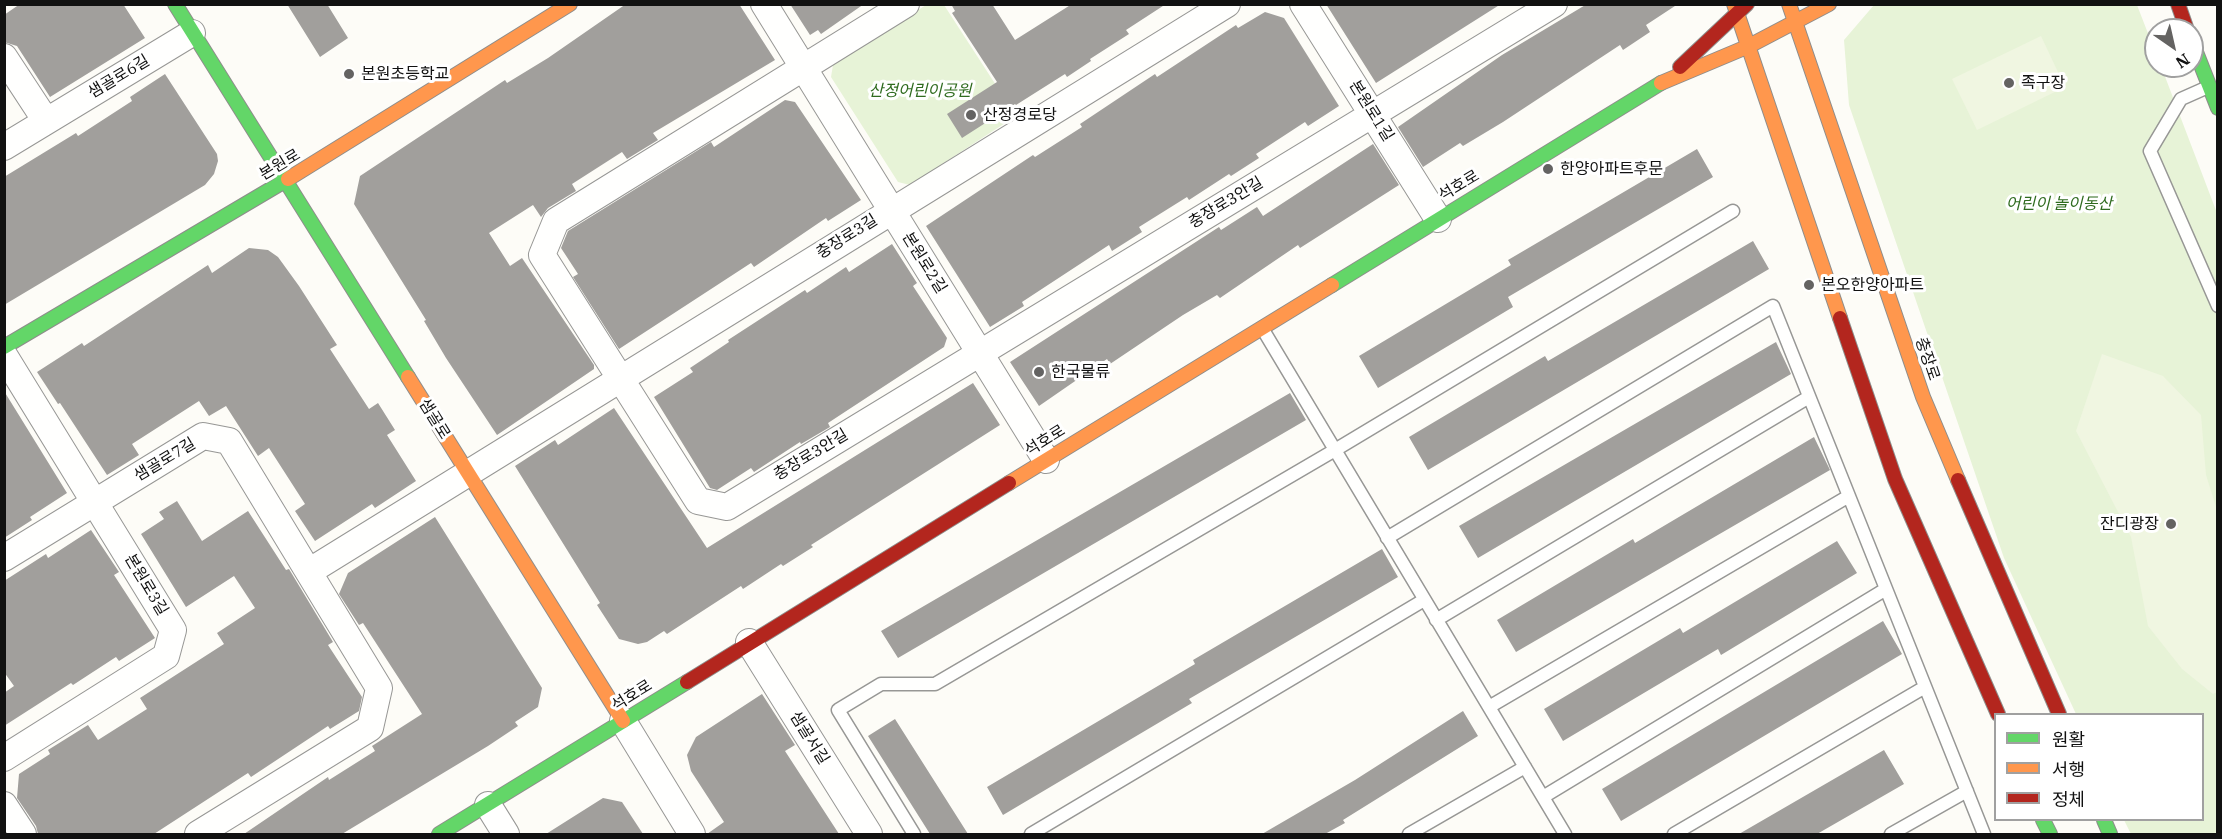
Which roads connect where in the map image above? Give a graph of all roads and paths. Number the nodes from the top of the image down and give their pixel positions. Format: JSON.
{"nodes":[{"id":1,"x":175,"y":4,"type":"edge"},
{"id":2,"x":570,"y":4,"type":"edge"},
{"id":3,"x":764,"y":4,"type":"edge"},
{"id":4,"x":906,"y":4,"type":"edge"},
{"id":5,"x":1227,"y":4,"type":"edge"},
{"id":6,"x":1304,"y":4,"type":"edge"},
{"id":7,"x":1554,"y":4,"type":"edge"},
{"id":8,"x":1789,"y":4,"type":"edge"},
{"id":9,"x":1828,"y":5,"type":"edge"},
{"id":10,"x":1739,"y":7,"type":"edge"},
{"id":11,"x":1795,"y":23,"type":"junction"},
{"id":12,"x":192,"y":33,"type":"junction"},
{"id":13,"x":1749,"y":46,"type":"junction"},
{"id":14,"x":4,"y":57,"type":"edge"},
{"id":15,"x":803,"y":68,"type":"junction"},
{"id":16,"x":2204,"y":74,"type":"edge"},
{"id":17,"x":1670,"y":77,"type":"junction"},
{"id":18,"x":2209,"y":87,"type":"junction"},
{"id":19,"x":2217,"y":108,"type":"edge"},
{"id":20,"x":1373,"y":114,"type":"junction"},
{"id":21,"x":46,"y":121,"type":"junction"},
{"id":22,"x":4,"y":147,"type":"edge"},
{"id":23,"x":284,"y":182,"type":"junction"},
{"id":24,"x":891,"y":210,"type":"junction"},
{"id":25,"x":1733,"y":211,"type":"dead end"},
{"id":26,"x":1438,"y":219,"type":"junction"},
{"id":27,"x":2217,"y":306,"type":"edge"},
{"id":28,"x":1262,"y":327,"type":"junction"},
{"id":29,"x":4,"y":348,"type":"edge"},
{"id":30,"x":981,"y":352,"type":"junction"},
{"id":31,"x":4,"y":355,"type":"edge"},
{"id":32,"x":621,"y":380,"type":"junction"},
{"id":33,"x":1809,"y":397,"type":"junction"},
{"id":34,"x":1335,"y":450,"type":"junction"},
{"id":35,"x":1046,"y":460,"type":"junction"},
{"id":36,"x":469,"y":473,"type":"junction"},
{"id":37,"x":1849,"y":496,"type":"junction"},
{"id":38,"x":95,"y":502,"type":"junction"},
{"id":39,"x":1387,"y":538,"type":"junction"},
{"id":40,"x":4,"y":558,"type":"edge"},
{"id":41,"x":310,"y":571,"type":"junction"},
{"id":42,"x":1886,"y":589,"type":"junction"},
{"id":43,"x":1424,"y":600,"type":"junction"},
{"id":44,"x":1436,"y":620,"type":"junction"},
{"id":45,"x":749,"y":642,"type":"junction"},
{"id":46,"x":1925,"y":687,"type":"junction"},
{"id":47,"x":1489,"y":707,"type":"junction"},
{"id":48,"x":1998,"y":713,"type":"edge"},
{"id":49,"x":2059,"y":713,"type":"edge"},
{"id":50,"x":623,"y":721,"type":"junction"},
{"id":51,"x":4,"y":758,"type":"edge"},
{"id":52,"x":1525,"y":767,"type":"junction"},
{"id":53,"x":1967,"y":791,"type":"junction"},
{"id":54,"x":1543,"y":797,"type":"junction"},
{"id":55,"x":4,"y":805,"type":"edge"},
{"id":56,"x":488,"y":805,"type":"junction"},
{"id":57,"x":23,"y":834,"type":"edge"},
{"id":58,"x":198,"y":834,"type":"edge"},
{"id":59,"x":439,"y":834,"type":"edge"},
{"id":60,"x":506,"y":834,"type":"edge"},
{"id":61,"x":692,"y":834,"type":"edge"},
{"id":62,"x":868,"y":834,"type":"edge"},
{"id":63,"x":914,"y":834,"type":"edge"},
{"id":64,"x":1031,"y":834,"type":"edge"},
{"id":65,"x":1409,"y":834,"type":"edge"},
{"id":66,"x":1565,"y":834,"type":"edge"},
{"id":67,"x":1674,"y":834,"type":"edge"},
{"id":68,"x":1891,"y":834,"type":"edge"},
{"id":69,"x":1984,"y":834,"type":"edge"}],
"edges":[{"from":1,"to":12,"type":"street","name":"샘골로"},
{"from":2,"to":23,"type":"street","name":"본원로"},
{"from":3,"to":15,"type":"street","name":"본원로2길"},
{"from":4,"to":15,"type":"street","name":"충장로3안길"},
{"from":5,"to":24,"type":"street","name":"충장로3길"},
{"from":6,"to":20,"type":"street","name":"본원로1길"},
{"from":7,"to":20,"type":"street","name":"충장로3안길"},
{"from":8,"to":11,"type":"street","name":"충장로"},
{"from":9,"to":11,"type":"street","name":"석호로"},
{"from":10,"to":13,"type":"street"},
{"from":10,"to":17,"type":"street","name":"석호로"},
{"from":11,"to":13,"type":"street","name":"석호로"},
{"from":11,"to":49,"type":"street","name":"충장로"},
{"from":12,"to":21,"type":"street","name":"샘골로6길"},
{"from":12,"to":23,"type":"street","name":"샘골로"},
{"from":13,"to":17,"type":"street","name":"석호로"},
{"from":13,"to":48,"type":"street"},
{"from":14,"to":21,"type":"street"},
{"from":15,"to":24,"type":"street","name":"본원로2길"},
{"from":15,"to":32,"type":"street","name":"충장로3안길"},
{"from":16,"to":18,"type":"street"},
{"from":17,"to":26,"type":"street","name":"석호로"},
{"from":18,"to":19,"type":"street"},
{"from":18,"to":27,"type":"lane"},
{"from":20,"to":26,"type":"street","name":"본원로1길"},
{"from":20,"to":30,"type":"street","name":"충장로3안길"},
{"from":21,"to":22,"type":"street","name":"샘골로6길"},
{"from":23,"to":29,"type":"street","name":"본원로"},
{"from":23,"to":36,"type":"street","name":"샘골로"},
{"from":24,"to":30,"type":"street","name":"본원로2길"},
{"from":24,"to":32,"type":"street","name":"충장로3길"},
{"from":25,"to":34,"type":"lane"},
{"from":26,"to":28,"type":"street","name":"석호로"},
{"from":28,"to":34,"type":"lane"},
{"from":28,"to":35,"type":"street","name":"석호로"},
{"from":30,"to":32,"type":"street","name":"충장로3안길"},
{"from":30,"to":35,"type":"street","name":"본원로2길"},
{"from":31,"to":38,"type":"street","name":"본원로3길"},
{"from":32,"to":36,"type":"street","name":"충장로3길"},
{"from":33,"to":37,"type":"lane"},
{"from":33,"to":39,"type":"lane"},
{"from":33,"to":44,"type":"lane"},
{"from":34,"to":39,"type":"lane"},
{"from":34,"to":63,"type":"lane"},
{"from":35,"to":45,"type":"street","name":"석호로"},
{"from":36,"to":41,"type":"street"},
{"from":36,"to":50,"type":"street","name":"샘골로"},
{"from":37,"to":42,"type":"lane"},
{"from":37,"to":47,"type":"lane"},
{"from":38,"to":40,"type":"street","name":"샘골로7길"},
{"from":38,"to":41,"type":"street","name":"샘골로7길"},
{"from":38,"to":51,"type":"street","name":"본원로3길"},
{"from":39,"to":43,"type":"lane"},
{"from":41,"to":58,"type":"street","name":"샘골로7길"},
{"from":42,"to":46,"type":"lane"},
{"from":42,"to":54,"type":"lane"},
{"from":43,"to":44,"type":"lane"},
{"from":43,"to":64,"type":"lane"},
{"from":44,"to":47,"type":"lane"},
{"from":45,"to":50,"type":"street","name":"석호로"},
{"from":45,"to":62,"type":"street","name":"샘골서길"},
{"from":46,"to":53,"type":"lane"},
{"from":46,"to":67,"type":"lane"},
{"from":47,"to":52,"type":"lane"},
{"from":50,"to":56,"type":"street","name":"석호로"},
{"from":50,"to":61,"type":"street","name":"샘골로"},
{"from":52,"to":54,"type":"lane"},
{"from":52,"to":65,"type":"lane"},
{"from":53,"to":68,"type":"lane"},
{"from":53,"to":69,"type":"lane"},
{"from":54,"to":66,"type":"lane"},
{"from":55,"to":57,"type":"street"},
{"from":56,"to":59,"type":"street","name":"석호로"},
{"from":56,"to":60,"type":"street"}]}
